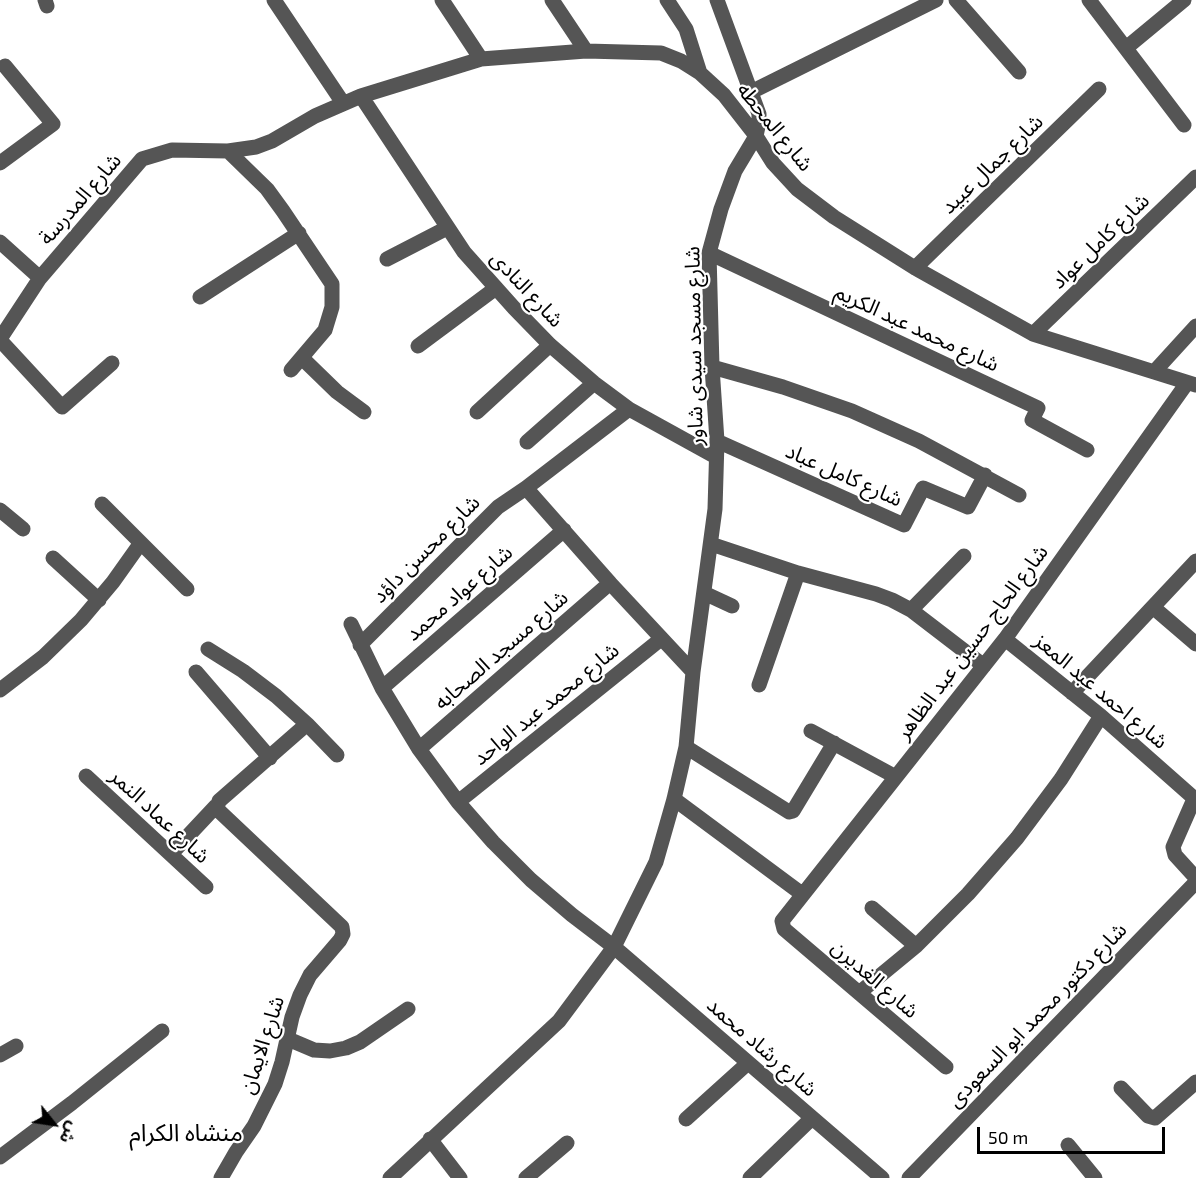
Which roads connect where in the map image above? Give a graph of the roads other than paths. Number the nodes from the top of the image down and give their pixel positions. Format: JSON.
{"nodes":[{"id":1,"x":274,"y":0,"type":"edge"},
{"id":2,"x":442,"y":0,"type":"edge"},
{"id":3,"x":552,"y":0,"type":"edge"},
{"id":4,"x":667,"y":0,"type":"edge"},
{"id":5,"x":936,"y":0,"type":"edge"},
{"id":6,"x":956,"y":0,"type":"edge"},
{"id":7,"x":1089,"y":0,"type":"edge"},
{"id":8,"x":1184,"y":0,"type":"edge"},
{"id":9,"x":720,"y":2,"type":"edge"},
{"id":10,"x":1126,"y":48,"type":"junction"},
{"id":11,"x":586,"y":51,"type":"junction"},
{"id":12,"x":481,"y":59,"type":"junction"},
{"id":13,"x":5,"y":66,"type":"dead end"},
{"id":14,"x":1019,"y":72,"type":"dead end"},
{"id":15,"x":700,"y":73,"type":"junction"},
{"id":16,"x":1099,"y":89,"type":"dead end"},
{"id":17,"x":751,"y":92,"type":"junction"},
{"id":18,"x":361,"y":96,"type":"junction"},
{"id":19,"x":343,"y":103,"type":"junction"},
{"id":20,"x":1184,"y":125,"type":"dead end"},
{"id":21,"x":756,"y":136,"type":"junction"},
{"id":22,"x":228,"y":151,"type":"junction"},
{"id":23,"x":0,"y":163,"type":"edge"},
{"id":24,"x":1196,"y":177,"type":"edge"},
{"id":25,"x":447,"y":228,"type":"junction"},
{"id":26,"x":299,"y":233,"type":"junction"},
{"id":27,"x":0,"y":242,"type":"edge"},
{"id":28,"x":709,"y":253,"type":"junction"},
{"id":29,"x":387,"y":259,"type":"dead end"},
{"id":30,"x":915,"y":268,"type":"junction"},
{"id":31,"x":40,"y":278,"type":"junction"},
{"id":32,"x":496,"y":288,"type":"junction"},
{"id":33,"x":200,"y":297,"type":"dead end"},
{"id":34,"x":1196,"y":326,"type":"edge"},
{"id":35,"x":1033,"y":334,"type":"junction"},
{"id":36,"x":0,"y":340,"type":"edge"},
{"id":37,"x":550,"y":345,"type":"junction"},
{"id":38,"x":418,"y":346,"type":"dead end"},
{"id":39,"x":302,"y":358,"type":"junction"},
{"id":40,"x":112,"y":363,"type":"dead end"},
{"id":41,"x":712,"y":367,"type":"junction"},
{"id":42,"x":291,"y":370,"type":"dead end"},
{"id":43,"x":1154,"y":372,"type":"junction"},
{"id":44,"x":594,"y":382,"type":"junction"},
{"id":45,"x":1191,"y":384,"type":"edge"},
{"id":46,"x":629,"y":409,"type":"junction"},
{"id":47,"x":364,"y":412,"type":"dead end"},
{"id":48,"x":477,"y":412,"type":"dead end"},
{"id":49,"x":717,"y":441,"type":"junction"},
{"id":50,"x":527,"y":442,"type":"dead end"},
{"id":51,"x":1087,"y":450,"type":"dead end"},
{"id":52,"x":716,"y":457,"type":"junction"},
{"id":53,"x":985,"y":475,"type":"junction"},
{"id":54,"x":526,"y":488,"type":"junction"},
{"id":55,"x":1019,"y":495,"type":"dead end"},
{"id":56,"x":102,"y":504,"type":"dead end"},
{"id":57,"x":0,"y":510,"type":"edge"},
{"id":58,"x":23,"y":529,"type":"dead end"},
{"id":59,"x":564,"y":530,"type":"junction"},
{"id":60,"x":140,"y":544,"type":"junction"},
{"id":61,"x":711,"y":544,"type":"junction"},
{"id":62,"x":964,"y":556,"type":"dead end"},
{"id":63,"x":53,"y":558,"type":"dead end"},
{"id":64,"x":1196,"y":561,"type":"edge"},
{"id":65,"x":798,"y":573,"type":"junction"},
{"id":66,"x":610,"y":583,"type":"junction"},
{"id":67,"x":187,"y":589,"type":"dead end"},
{"id":68,"x":704,"y":593,"type":"junction"},
{"id":69,"x":99,"y":600,"type":"junction"},
{"id":70,"x":732,"y":606,"type":"dead end"},
{"id":71,"x":1154,"y":608,"type":"junction"},
{"id":72,"x":910,"y":610,"type":"junction"},
{"id":73,"x":351,"y":624,"type":"dead end"},
{"id":74,"x":661,"y":639,"type":"junction"},
{"id":75,"x":1005,"y":639,"type":"junction"},
{"id":76,"x":1196,"y":644,"type":"edge"},
{"id":77,"x":360,"y":645,"type":"junction"},
{"id":78,"x":208,"y":649,"type":"dead end"},
{"id":79,"x":984,"y":666,"type":"junction"},
{"id":80,"x":196,"y":672,"type":"dead end"},
{"id":81,"x":693,"y":672,"type":"junction"},
{"id":82,"x":759,"y":685,"type":"dead end"},
{"id":83,"x":382,"y":688,"type":"junction"},
{"id":84,"x":0,"y":690,"type":"edge"},
{"id":85,"x":1072,"y":693,"type":"junction"},
{"id":86,"x":1101,"y":716,"type":"junction"},
{"id":87,"x":307,"y":724,"type":"junction"},
{"id":88,"x":812,"y":730,"type":"dead end"},
{"id":89,"x":834,"y":743,"type":"junction"},
{"id":90,"x":686,"y":747,"type":"junction"},
{"id":91,"x":419,"y":749,"type":"junction"},
{"id":92,"x":337,"y":755,"type":"dead end"},
{"id":93,"x":270,"y":758,"type":"junction"},
{"id":94,"x":86,"y":776,"type":"dead end"},
{"id":95,"x":896,"y":777,"type":"junction"},
{"id":96,"x":674,"y":799,"type":"junction"},
{"id":97,"x":1195,"y":800,"type":"edge"},
{"id":98,"x":458,"y":802,"type":"junction"},
{"id":99,"x":216,"y":806,"type":"junction"},
{"id":100,"x":171,"y":854,"type":"junction"},
{"id":101,"x":1196,"y":880,"type":"edge"},
{"id":102,"x":206,"y":887,"type":"dead end"},
{"id":103,"x":802,"y":894,"type":"junction"},
{"id":104,"x":872,"y":908,"type":"dead end"},
{"id":105,"x":782,"y":921,"type":"joint"},
{"id":106,"x":915,"y":946,"type":"junction"},
{"id":107,"x":615,"y":947,"type":"junction"},
{"id":108,"x":860,"y":993,"type":"junction"},
{"id":109,"x":408,"y":1009,"type":"dead end"},
{"id":110,"x":162,"y":1031,"type":"dead end"},
{"id":111,"x":288,"y":1039,"type":"junction"},
{"id":112,"x":16,"y":1046,"type":"dead end"},
{"id":113,"x":0,"y":1055,"type":"edge"},
{"id":114,"x":748,"y":1063,"type":"junction"},
{"id":115,"x":946,"y":1067,"type":"dead end"},
{"id":116,"x":1196,"y":1082,"type":"edge"},
{"id":117,"x":1121,"y":1088,"type":"dead end"},
{"id":118,"x":812,"y":1118,"type":"junction"},
{"id":119,"x":686,"y":1119,"type":"dead end"},
{"id":120,"x":430,"y":1139,"type":"junction"},
{"id":121,"x":567,"y":1143,"type":"dead end"},
{"id":122,"x":1068,"y":1145,"type":"dead end"},
{"id":123,"x":0,"y":1157,"type":"edge"},
{"id":124,"x":221,"y":1178,"type":"edge"},
{"id":125,"x":390,"y":1178,"type":"edge"},
{"id":126,"x":460,"y":1178,"type":"edge"},
{"id":127,"x":526,"y":1178,"type":"edge"},
{"id":128,"x":750,"y":1178,"type":"edge"},
{"id":129,"x":882,"y":1178,"type":"edge"},
{"id":130,"x":909,"y":1178,"type":"edge"},
{"id":131,"x":1095,"y":1178,"type":"edge"}],
"edges":[{"from":1,"to":19,"type":"street"},
{"from":2,"to":12,"type":"street"},
{"from":3,"to":11,"type":"street"},
{"from":4,"to":15,"type":"street"},
{"from":5,"to":17,"type":"street"},
{"from":6,"to":14,"type":"street"},
{"from":7,"to":10,"type":"street"},
{"from":8,"to":10,"type":"street"},
{"from":9,"to":17,"type":"street"},
{"from":10,"to":20,"type":"street"},
{"from":11,"to":12,"type":"street","name":"شارع المحطه"},
{"from":11,"to":15,"type":"street","name":"شارع المحطه"},
{"from":12,"to":18,"type":"street","name":"شارع المحطه"},
{"from":13,"to":23,"type":"street"},
{"from":15,"to":21,"type":"street","name":"شارع المحطه"},
{"from":16,"to":30,"type":"street","name":"شارع جمال عبيد"},
{"from":17,"to":21,"type":"street"},
{"from":18,"to":19,"type":"street","name":"شارع المدرسة"},
{"from":18,"to":25,"type":"street","name":"شارع النادى"},
{"from":19,"to":22,"type":"street","name":"شارع المدرسة"},
{"from":21,"to":28,"type":"street","name":"شارع مسجد سيدى شاور"},
{"from":21,"to":30,"type":"street","name":"شارع المحطه"},
{"from":22,"to":26,"type":"street"},
{"from":22,"to":31,"type":"street","name":"شارع المدرسة"},
{"from":24,"to":35,"type":"street","name":"شارع كامل عواد"},
{"from":25,"to":29,"type":"street"},
{"from":25,"to":32,"type":"street","name":"شارع النادى"},
{"from":26,"to":33,"type":"street"},
{"from":26,"to":39,"type":"street"},
{"from":27,"to":31,"type":"street"},
{"from":28,"to":41,"type":"street","name":"شارع مسجد سيدى شاور"},
{"from":28,"to":51,"type":"street","name":"شارع محمد عبد الكريم"},
{"from":30,"to":35,"type":"street","name":"شارع المحطه"},
{"from":31,"to":36,"type":"street","name":"شارع المدرسة"},
{"from":32,"to":37,"type":"street","name":"شارع النادى"},
{"from":32,"to":38,"type":"street"},
{"from":34,"to":43,"type":"street"},
{"from":35,"to":43,"type":"street","name":"شارع المحطه"},
{"from":36,"to":40,"type":"street"},
{"from":37,"to":44,"type":"street","name":"شارع النادى"},
{"from":37,"to":48,"type":"street"},
{"from":39,"to":42,"type":"street"},
{"from":39,"to":47,"type":"street"},
{"from":41,"to":49,"type":"street","name":"شارع مسجد سيدى شاور"},
{"from":41,"to":53,"type":"street"},
{"from":43,"to":45,"type":"street","name":"شارع المحطه"},
{"from":44,"to":46,"type":"street","name":"شارع النادى"},
{"from":44,"to":50,"type":"street"},
{"from":45,"to":75,"type":"street","name":"شارع الحاج حسين عبد الظاهر"},
{"from":46,"to":52,"type":"street","name":"شارع النادى"},
{"from":46,"to":54,"type":"street","name":"شارع محسن داؤد"},
{"from":49,"to":52,"type":"street","name":"شارع مسجد سيدى شاور"},
{"from":49,"to":53,"type":"street","name":"شارع كامل عباد"},
{"from":52,"to":61,"type":"street","name":"شارع مسجد سيدى شاور"},
{"from":53,"to":55,"type":"street"},
{"from":54,"to":59,"type":"street"},
{"from":54,"to":77,"type":"street","name":"شارع محسن داؤد"},
{"from":56,"to":60,"type":"street"},
{"from":57,"to":58,"type":"street"},
{"from":59,"to":66,"type":"street"},
{"from":59,"to":83,"type":"street","name":"شارع عواد محمد"},
{"from":60,"to":67,"type":"street"},
{"from":60,"to":69,"type":"street"},
{"from":61,"to":65,"type":"street"},
{"from":61,"to":68,"type":"street","name":"شارع مسجد سيدى شاور"},
{"from":62,"to":72,"type":"street"},
{"from":63,"to":69,"type":"street"},
{"from":64,"to":71,"type":"street"},
{"from":65,"to":72,"type":"street"},
{"from":65,"to":82,"type":"street"},
{"from":66,"to":74,"type":"street"},
{"from":66,"to":91,"type":"street","name":"شارع مسجد الصحابه"},
{"from":68,"to":70,"type":"street"},
{"from":68,"to":81,"type":"street","name":"شارع مسجد سيدى شاور"},
{"from":69,"to":84,"type":"street"},
{"from":71,"to":76,"type":"street"},
{"from":71,"to":85,"type":"street"},
{"from":72,"to":79,"type":"street"},
{"from":73,"to":77,"type":"street"},
{"from":74,"to":81,"type":"street"},
{"from":74,"to":98,"type":"street","name":"شارع محمد عبد الواحد"},
{"from":75,"to":79,"type":"street","name":"شارع الحاج حسين عبد الظاهر"},
{"from":75,"to":85,"type":"street","name":"شارع احمد عبد المعز"},
{"from":77,"to":83,"type":"street"},
{"from":78,"to":87,"type":"street"},
{"from":79,"to":95,"type":"street","name":"شارع الحاج حسين عبد الظاهر"},
{"from":80,"to":93,"type":"street"},
{"from":81,"to":90,"type":"street","name":"شارع مسجد سيدى شاور"},
{"from":83,"to":91,"type":"street"},
{"from":85,"to":86,"type":"street","name":"شارع احمد عبد المعز"},
{"from":86,"to":97,"type":"street","name":"شارع احمد عبد المعز"},
{"from":86,"to":106,"type":"street"},
{"from":87,"to":92,"type":"street"},
{"from":87,"to":93,"type":"street"},
{"from":88,"to":89,"type":"street"},
{"from":89,"to":90,"type":"street"},
{"from":89,"to":95,"type":"street"},
{"from":90,"to":96,"type":"street","name":"شارع مسجد سيدى شاور"},
{"from":91,"to":98,"type":"street"},
{"from":93,"to":99,"type":"street"},
{"from":94,"to":100,"type":"street","name":"شارع عماد النمر"},
{"from":95,"to":103,"type":"street","name":"شارع الحاج حسين عبد الظاهر"},
{"from":96,"to":103,"type":"street"},
{"from":96,"to":107,"type":"street","name":"شارع مسجد سيدى شاور"},
{"from":97,"to":101,"type":"street"},
{"from":98,"to":107,"type":"street"},
{"from":99,"to":100,"type":"street"},
{"from":99,"to":111,"type":"street","name":"شارع الايمان"},
{"from":100,"to":102,"type":"street","name":"شارع عماد النمر"},
{"from":101,"to":130,"type":"street","name":"شارع دكتور محمد ابو السعودى"},
{"from":103,"to":105,"type":"street","name":"شارع الحاج حسين عبد الظاهر"},
{"from":104,"to":106,"type":"street"},
{"from":105,"to":108,"type":"street","name":"شارع الغديرن"},
{"from":106,"to":108,"type":"street"},
{"from":107,"to":114,"type":"street","name":"شارع رشاد محمد"},
{"from":107,"to":120,"type":"street","name":"شارع مسجد سيدى شاور"},
{"from":108,"to":115,"type":"street","name":"شارع الغديرن"},
{"from":109,"to":111,"type":"street"},
{"from":110,"to":123,"type":"street"},
{"from":111,"to":124,"type":"street","name":"شارع الايمان"},
{"from":112,"to":113,"type":"street"},
{"from":114,"to":118,"type":"street","name":"شارع رشاد محمد"},
{"from":114,"to":119,"type":"street"},
{"from":116,"to":117,"type":"street"},
{"from":118,"to":128,"type":"street"},
{"from":118,"to":129,"type":"street","name":"شارع رشاد محمد"},
{"from":120,"to":125,"type":"street","name":"شارع مسجد سيدى شاور"},
{"from":120,"to":126,"type":"street"},
{"from":121,"to":127,"type":"street"},
{"from":122,"to":131,"type":"street"}]}
